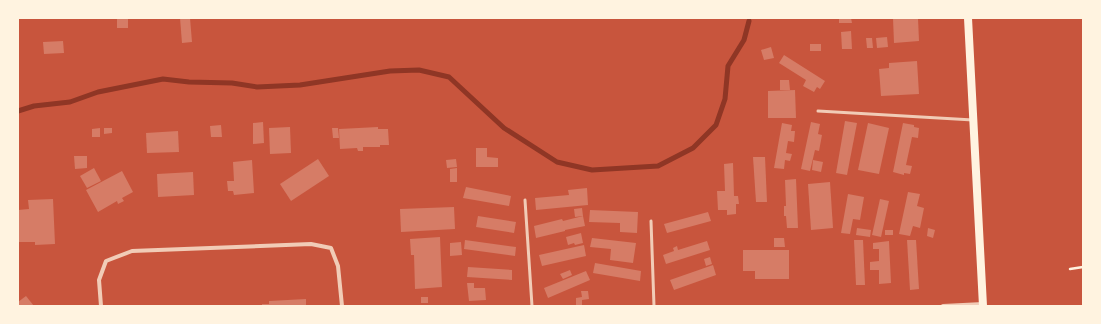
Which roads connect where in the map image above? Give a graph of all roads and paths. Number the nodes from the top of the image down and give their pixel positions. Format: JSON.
{"nodes":[{"id":1,"x":968,"y":18,"type":"edge"},
{"id":2,"x":818,"y":111,"type":"dead end"},
{"id":3,"x":973,"y":120,"type":"junction"},
{"id":4,"x":525,"y":200,"type":"dead end"},
{"id":5,"x":651,"y":221,"type":"dead end"},
{"id":6,"x":1083,"y":267,"type":"edge"},
{"id":7,"x":1070,"y":269,"type":"dead end"},
{"id":8,"x":983,"y":305,"type":"edge"},
{"id":9,"x":101,"y":306,"type":"edge"},
{"id":10,"x":342,"y":306,"type":"edge"},
{"id":11,"x":532,"y":306,"type":"edge"},
{"id":12,"x":654,"y":306,"type":"edge"},
{"id":13,"x":943,"y":306,"type":"edge"}],
"edges":[{"from":1,"to":3,"type":"main road"},
{"from":2,"to":3,"type":"lane"},
{"from":3,"to":8,"type":"main road"},
{"from":4,"to":11,"type":"lane"},
{"from":5,"to":12,"type":"lane"},
{"from":6,"to":7,"type":"path"},
{"from":8,"to":13,"type":"street"},
{"from":9,"to":10,"type":"street"}]}
